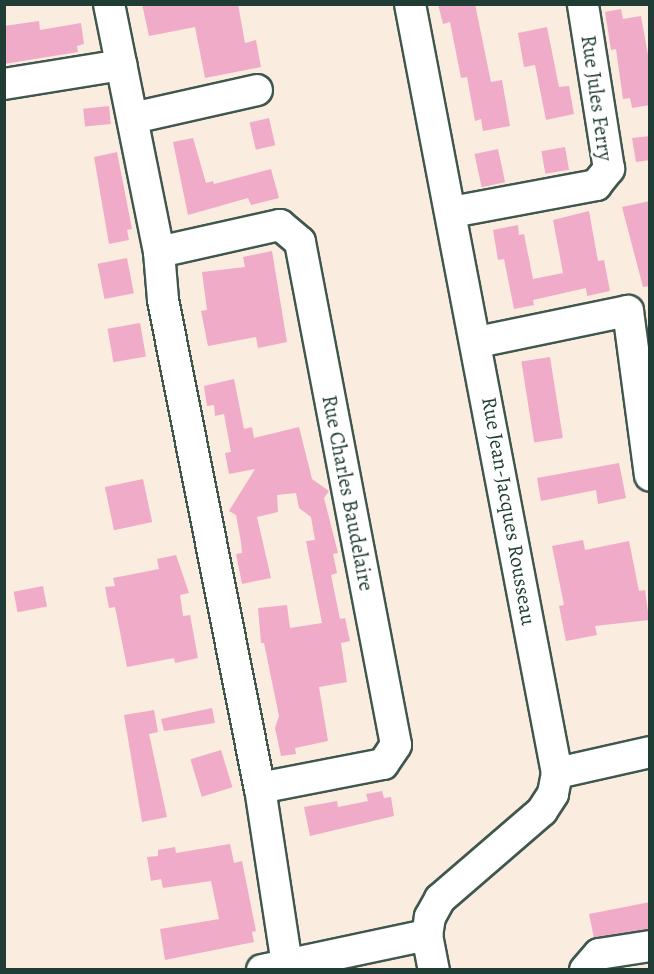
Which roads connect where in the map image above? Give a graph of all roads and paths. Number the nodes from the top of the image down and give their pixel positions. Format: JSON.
{"nodes":[{"id":1,"x":109,"y":4,"type":"edge"},
{"id":2,"x":410,"y":4,"type":"edge"},
{"id":3,"x":583,"y":4,"type":"edge"},
{"id":4,"x":121,"y":65,"type":"junction"},
{"id":5,"x":4,"y":84,"type":"edge"},
{"id":6,"x":257,"y":90,"type":"dead end"},
{"id":7,"x":132,"y":118,"type":"junction"},
{"id":8,"x":452,"y":212,"type":"junction"},
{"id":9,"x":159,"y":252,"type":"junction"},
{"id":10,"x":478,"y":342,"type":"junction"},
{"id":11,"x":650,"y":476,"type":"edge"},
{"id":12,"x":650,"y":752,"type":"edge"},
{"id":13,"x":557,"y":773,"type":"junction"},
{"id":14,"x":260,"y":788,"type":"junction"},
{"id":15,"x":427,"y":935,"type":"junction"},
{"id":16,"x":650,"y":946,"type":"edge"},
{"id":17,"x":279,"y":968,"type":"edge"},
{"id":18,"x":434,"y":969,"type":"edge"},
{"id":19,"x":585,"y":969,"type":"edge"}],
"edges":[{"from":1,"to":4,"type":"street"},
{"from":2,"to":8,"type":"street","name":"Rue Jean-Jacques Rousseau"},
{"from":3,"to":8,"type":"street","name":"Rue Jules Ferry"},
{"from":4,"to":5,"type":"street"},
{"from":4,"to":7,"type":"street"},
{"from":6,"to":7,"type":"street"},
{"from":7,"to":9,"type":"street"},
{"from":8,"to":10,"type":"street","name":"Rue Jean-Jacques Rousseau"},
{"from":9,"to":14,"type":"street"},
{"from":9,"to":14,"type":"street","name":"Rue Charles Baudelaire"},
{"from":10,"to":11,"type":"street"},
{"from":10,"to":13,"type":"street","name":"Rue Jean-Jacques Rousseau"},
{"from":12,"to":13,"type":"street"},
{"from":13,"to":15,"type":"street","name":"Rue Jean-Jacques Rousseau"},
{"from":14,"to":17,"type":"street"},
{"from":15,"to":17,"type":"street"},
{"from":15,"to":18,"type":"street","name":"Rue Jean-Jacques Rousseau"},
{"from":16,"to":19,"type":"street"}]}
